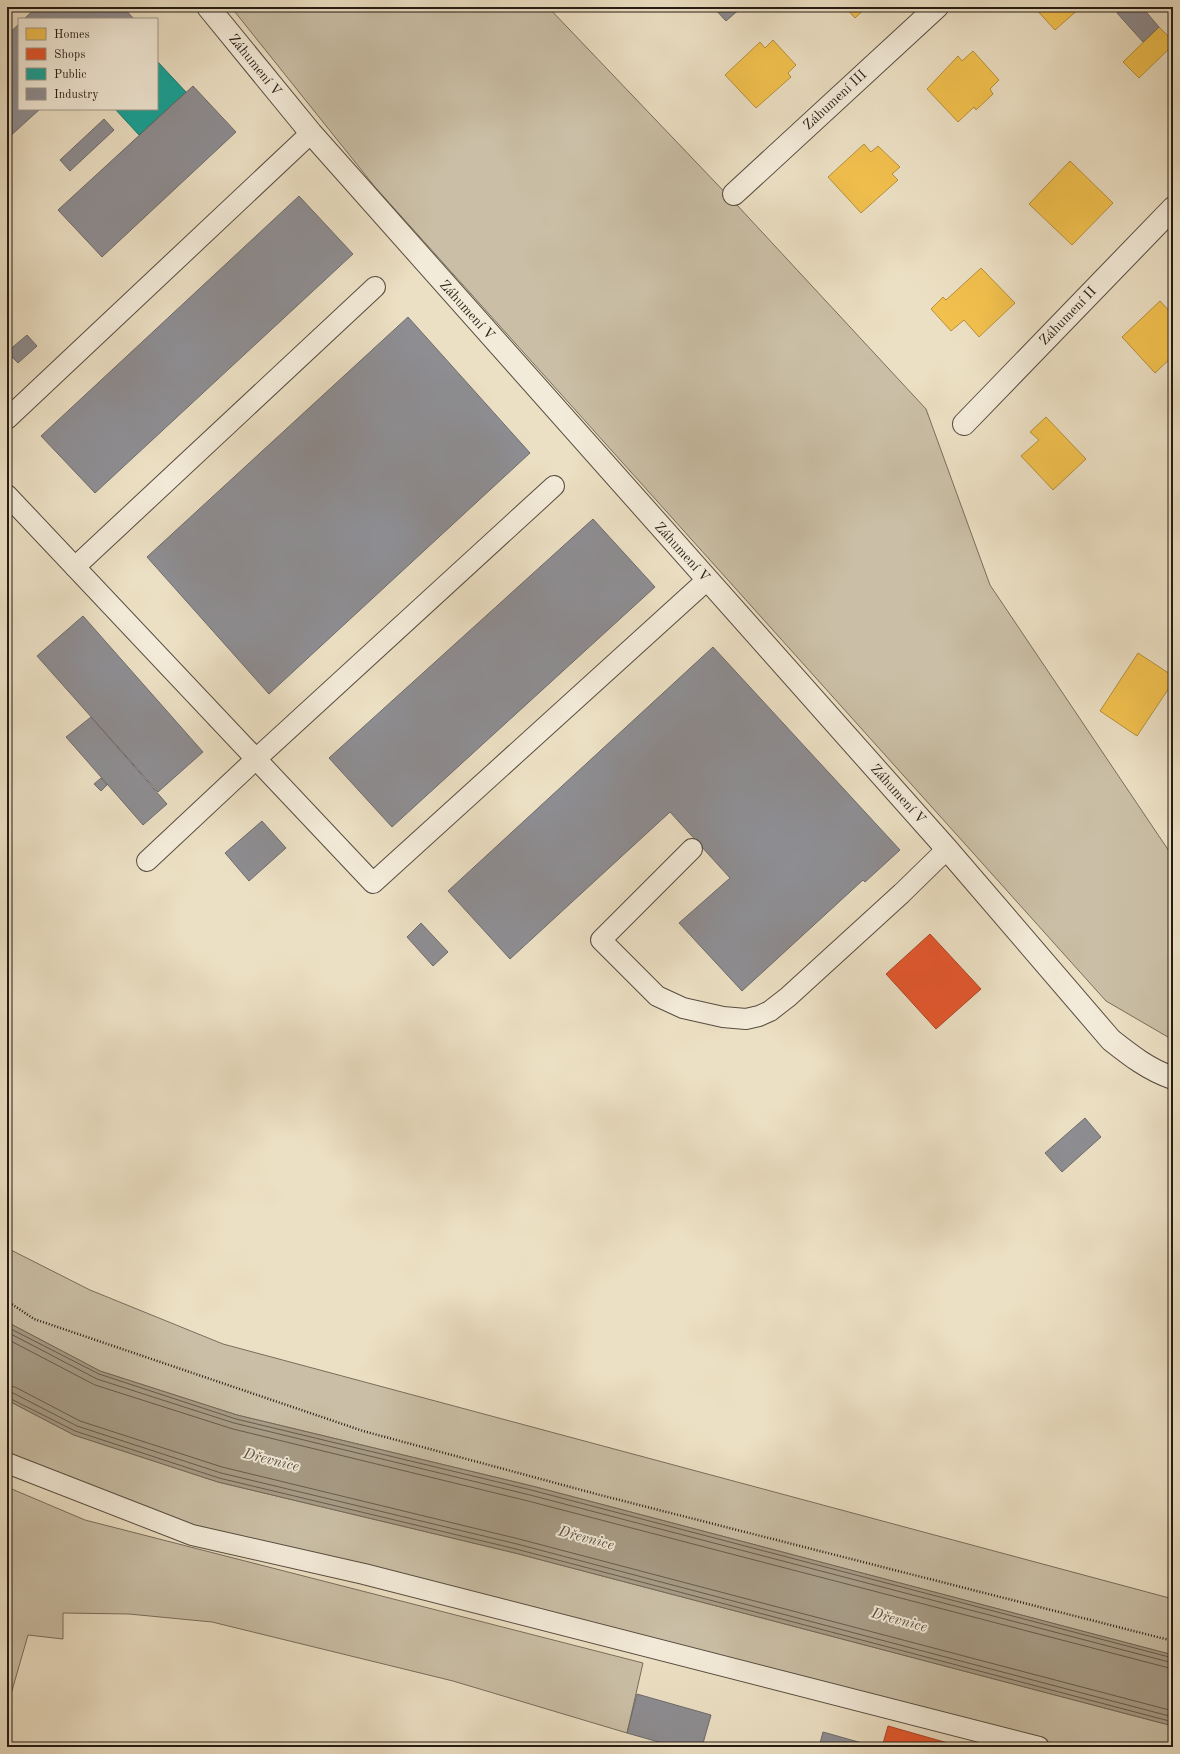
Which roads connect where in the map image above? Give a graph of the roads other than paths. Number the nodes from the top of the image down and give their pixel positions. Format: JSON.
{"nodes":[{"id":1,"x":208,"y":7,"type":"edge"},
{"id":2,"x":937,"y":7,"type":"edge"},
{"id":3,"x":311,"y":133,"type":"junction"},
{"id":4,"x":734,"y":194,"type":"dead end"},
{"id":5,"x":1173,"y":208,"type":"edge"},
{"id":6,"x":375,"y":287,"type":"dead end"},
{"id":7,"x":7,"y":419,"type":"edge"},
{"id":8,"x":964,"y":424,"type":"dead end"},
{"id":9,"x":554,"y":486,"type":"dead end"},
{"id":10,"x":7,"y":495,"type":"edge"},
{"id":11,"x":75,"y":567,"type":"junction"},
{"id":12,"x":707,"y":580,"type":"junction"},
{"id":13,"x":256,"y":759,"type":"junction"},
{"id":14,"x":692,"y":849,"type":"dead end"},
{"id":15,"x":947,"y":849,"type":"junction"},
{"id":16,"x":147,"y":861,"type":"dead end"},
{"id":17,"x":1173,"y":1078,"type":"edge"},
{"id":18,"x":7,"y":1463,"type":"edge"},
{"id":19,"x":1039,"y":1747,"type":"edge"}],
"edges":[{"from":1,"to":3,"type":"street","name":"Záhumení V"},
{"from":2,"to":4,"type":"street","name":"Záhumení III"},
{"from":3,"to":7,"type":"lane"},
{"from":3,"to":12,"type":"street","name":"Záhumení V"},
{"from":5,"to":8,"type":"street","name":"Záhumení II"},
{"from":6,"to":11,"type":"lane"},
{"from":9,"to":13,"type":"lane"},
{"from":10,"to":11,"type":"lane"},
{"from":11,"to":13,"type":"lane"},
{"from":12,"to":13,"type":"lane"},
{"from":12,"to":15,"type":"street","name":"Záhumení V"},
{"from":13,"to":16,"type":"lane"},
{"from":14,"to":15,"type":"lane"},
{"from":15,"to":17,"type":"street","name":"Záhumení V"},
{"from":18,"to":19,"type":"lane"}]}
